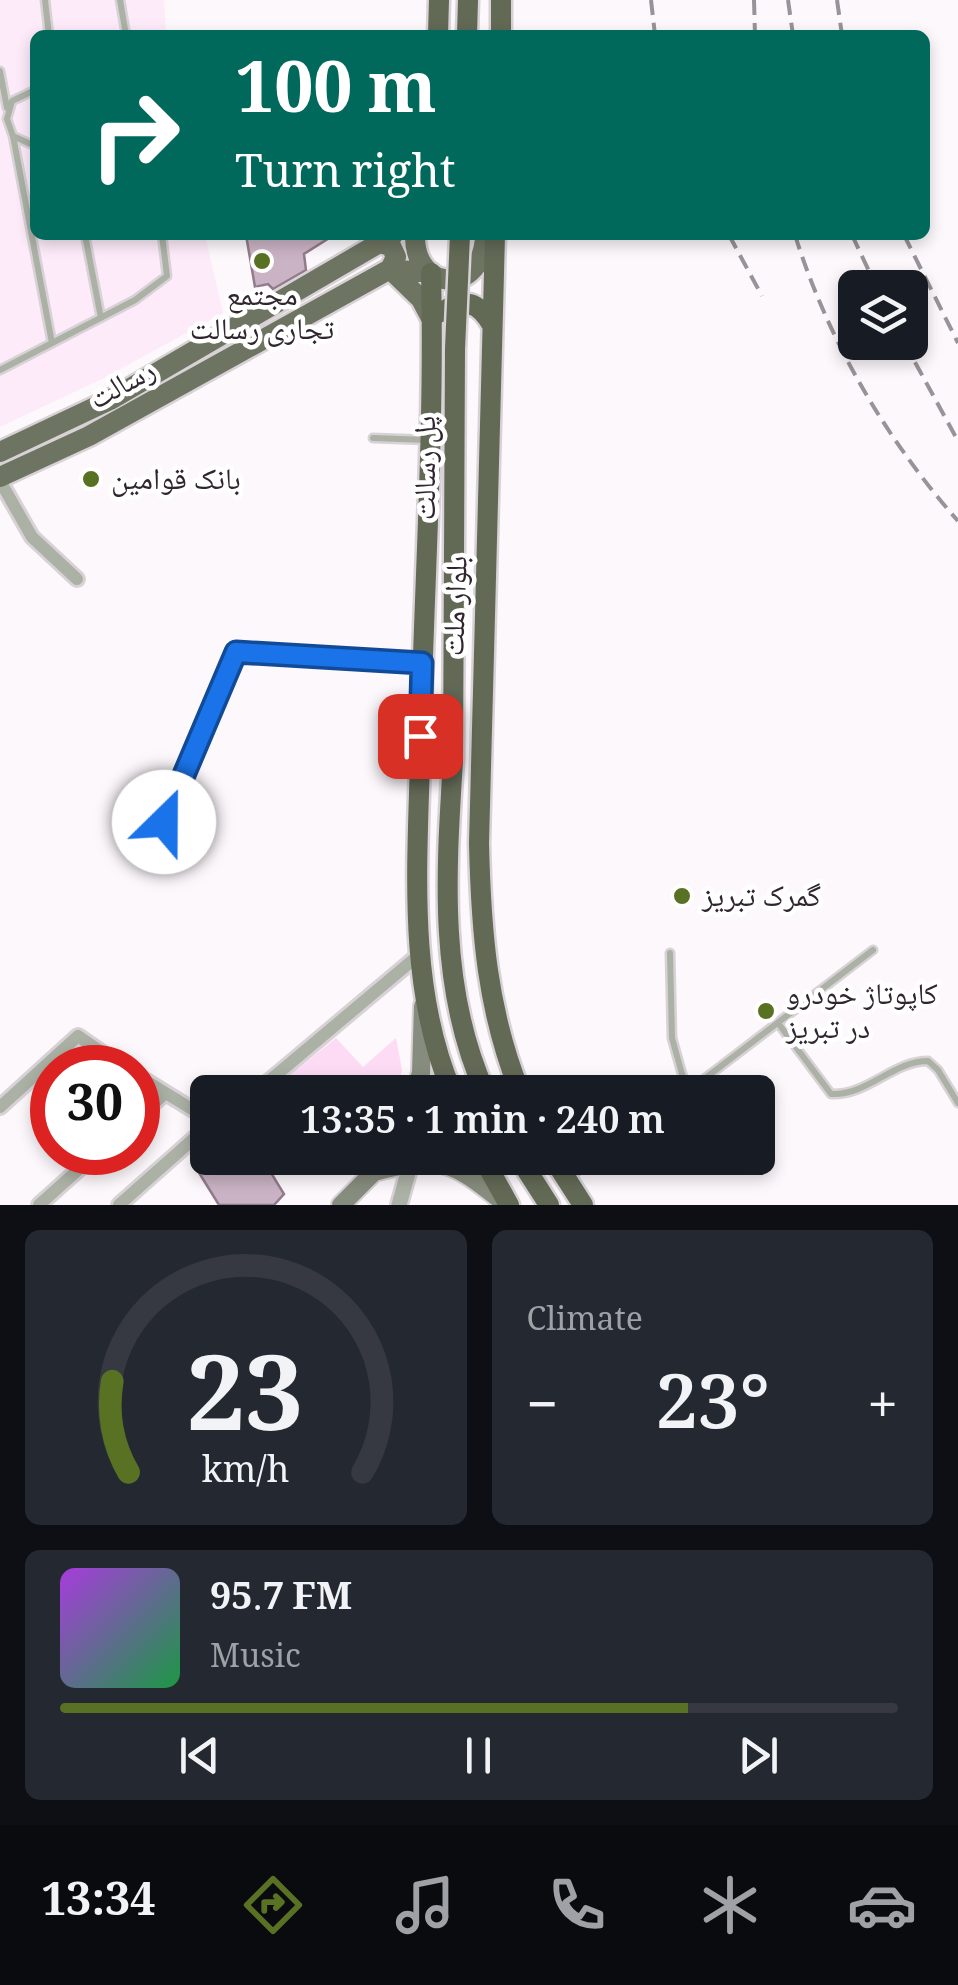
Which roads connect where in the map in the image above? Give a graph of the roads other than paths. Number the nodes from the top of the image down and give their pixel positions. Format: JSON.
{"nodes":[{"id":1,"x":45,"y":0,"type":"edge"},
{"id":2,"x":120,"y":0,"type":"edge"},
{"id":3,"x":439,"y":0,"type":"edge"},
{"id":4,"x":468,"y":0,"type":"edge"},
{"id":5,"x":502,"y":0,"type":"edge"},
{"id":6,"x":49,"y":30,"type":"edge"},
{"id":7,"x":125,"y":30,"type":"edge"},
{"id":8,"x":438,"y":30,"type":"edge"},
{"id":9,"x":468,"y":30,"type":"edge"},
{"id":10,"x":500,"y":30,"type":"edge"},
{"id":11,"x":0,"y":72,"type":"edge"},
{"id":12,"x":30,"y":91,"type":"edge"},
{"id":13,"x":8,"y":110,"type":"junction"},
{"id":14,"x":4,"y":122,"type":"edge"},
{"id":15,"x":12,"y":136,"type":"junction"},
{"id":16,"x":30,"y":144,"type":"edge"},
{"id":17,"x":30,"y":229,"type":"edge"},
{"id":18,"x":32,"y":240,"type":"edge"},
{"id":19,"x":86,"y":240,"type":"edge"},
{"id":20,"x":163,"y":240,"type":"edge"},
{"id":21,"x":384,"y":240,"type":"edge"},
{"id":22,"x":387,"y":240,"type":"edge"},
{"id":23,"x":415,"y":240,"type":"edge"},
{"id":24,"x":460,"y":240,"type":"edge"},
{"id":25,"x":485,"y":240,"type":"edge"},
{"id":26,"x":494,"y":240,"type":"edge"},
{"id":27,"x":390,"y":269,"type":"junction"},
{"id":28,"x":485,"y":270,"type":"junction"},
{"id":29,"x":431,"y":274,"type":"junction"},
{"id":30,"x":101,"y":318,"type":"junction"},
{"id":31,"x":432,"y":322,"type":"junction"},
{"id":32,"x":492,"y":325,"type":"junction"},
{"id":33,"x":52,"y":343,"type":"junction"},
{"id":34,"x":0,"y":370,"type":"edge"},
{"id":35,"x":373,"y":438,"type":"dead end"},
{"id":36,"x":430,"y":440,"type":"junction"},
{"id":37,"x":0,"y":452,"type":"edge"},
{"id":38,"x":0,"y":479,"type":"edge"},
{"id":39,"x":77,"y":579,"type":"dead end"},
{"id":40,"x":422,"y":663,"type":"junction"},
{"id":41,"x":149,"y":856,"type":"dead end"},
{"id":42,"x":874,"y":950,"type":"dead end"},
{"id":43,"x":670,"y":952,"type":"dead end"},
{"id":44,"x":420,"y":954,"type":"junction"},
{"id":45,"x":424,"y":986,"type":"junction"},
{"id":46,"x":778,"y":1023,"type":"junction"},
{"id":47,"x":68,"y":1045,"type":"edge"},
{"id":48,"x":91,"y":1045,"type":"edge"},
{"id":49,"x":276,"y":1075,"type":"edge"},
{"id":50,"x":419,"y":1075,"type":"edge"},
{"id":51,"x":447,"y":1075,"type":"edge"},
{"id":52,"x":479,"y":1075,"type":"edge"},
{"id":53,"x":513,"y":1075,"type":"edge"},
{"id":54,"x":682,"y":1075,"type":"edge"},
{"id":55,"x":709,"y":1075,"type":"edge"},
{"id":56,"x":30,"y":1080,"type":"edge"},
{"id":57,"x":160,"y":1091,"type":"edge"},
{"id":58,"x":164,"y":1094,"type":"junction"},
{"id":59,"x":160,"y":1098,"type":"edge"},
{"id":60,"x":958,"y":1103,"type":"edge"},
{"id":61,"x":0,"y":1107,"type":"edge"},
{"id":62,"x":190,"y":1111,"type":"edge"},
{"id":63,"x":190,"y":1141,"type":"edge"},
{"id":64,"x":72,"y":1175,"type":"edge"},
{"id":65,"x":370,"y":1175,"type":"edge"},
{"id":66,"x":407,"y":1175,"type":"edge"},
{"id":67,"x":469,"y":1175,"type":"edge"},
{"id":68,"x":492,"y":1175,"type":"edge"},
{"id":69,"x":530,"y":1175,"type":"edge"},
{"id":70,"x":563,"y":1175,"type":"edge"},
{"id":71,"x":573,"y":1175,"type":"edge"},
{"id":72,"x":566,"y":1180,"type":"junction"},
{"id":73,"x":126,"y":1203,"type":"edge"},
{"id":74,"x":39,"y":1205,"type":"edge"},
{"id":75,"x":341,"y":1205,"type":"edge"},
{"id":76,"x":399,"y":1205,"type":"edge"},
{"id":77,"x":508,"y":1205,"type":"edge"},
{"id":78,"x":549,"y":1205,"type":"edge"},
{"id":79,"x":583,"y":1205,"type":"edge"}],
"edges":[{"from":1,"to":6,"type":"lane"},
{"from":2,"to":7,"type":"lane"},
{"from":3,"to":8,"type":"highway"},
{"from":4,"to":9,"type":"highway"},
{"from":5,"to":10,"type":"highway"},
{"from":11,"to":13,"type":"lane"},
{"from":12,"to":13,"type":"lane"},
{"from":13,"to":14,"type":"lane"},
{"from":14,"to":15,"type":"lane"},
{"from":15,"to":16,"type":"lane"},
{"from":15,"to":17,"type":"lane"},
{"from":18,"to":33,"type":"lane"},
{"from":19,"to":30,"type":"lane"},
{"from":20,"to":30,"type":"lane"},
{"from":21,"to":37,"type":"main road","name":"رسالت"},
{"from":22,"to":27,"type":"main road"},
{"from":23,"to":29,"type":"main road"},
{"from":24,"to":52,"type":"highway","name":"پل رسالت","bridge":true},
{"from":25,"to":28,"type":"main road"},
{"from":26,"to":28,"type":"highway","name":"بلوار ملت"},
{"from":27,"to":29,"type":"main road"},
{"from":27,"to":31,"type":"main road"},
{"from":27,"to":38,"type":"main road","name":"رسالت"},
{"from":28,"to":29,"type":"main road"},
{"from":28,"to":32,"type":"highway","name":"بلوار ملت"},
{"from":29,"to":31,"type":"highway"},
{"from":30,"to":33,"type":"lane"},
{"from":31,"to":32,"type":"highway"},
{"from":31,"to":36,"type":"highway"},
{"from":32,"to":53,"type":"highway","name":"بلوار ملت"},
{"from":33,"to":34,"type":"lane"},
{"from":35,"to":36,"type":"lane"},
{"from":36,"to":40,"type":"highway"},
{"from":38,"to":39,"type":"street"},
{"from":40,"to":41,"type":"street"},
{"from":40,"to":44,"type":"highway"},
{"from":42,"to":46,"type":"lane"},
{"from":43,"to":54,"type":"lane"},
{"from":44,"to":45,"type":"highway"},
{"from":44,"to":49,"type":"street"},
{"from":45,"to":50,"type":"main road"},
{"from":45,"to":51,"type":"highway"},
{"from":46,"to":55,"type":"lane"},
{"from":46,"to":60,"type":"lane"},
{"from":47,"to":48,"type":"street"},
{"from":56,"to":61,"type":"street"},
{"from":57,"to":58,"type":"street"},
{"from":58,"to":59,"type":"street"},
{"from":58,"to":62,"type":"street"},
{"from":63,"to":73,"type":"street"},
{"from":64,"to":74,"type":"street"},
{"from":65,"to":75,"type":"main road"},
{"from":66,"to":76,"type":"street"},
{"from":67,"to":77,"type":"main road"},
{"from":68,"to":77,"type":"highway"},
{"from":69,"to":78,"type":"highway"},
{"from":70,"to":72,"type":"highway"},
{"from":71,"to":72,"type":"lane"},
{"from":72,"to":79,"type":"highway"}]}
